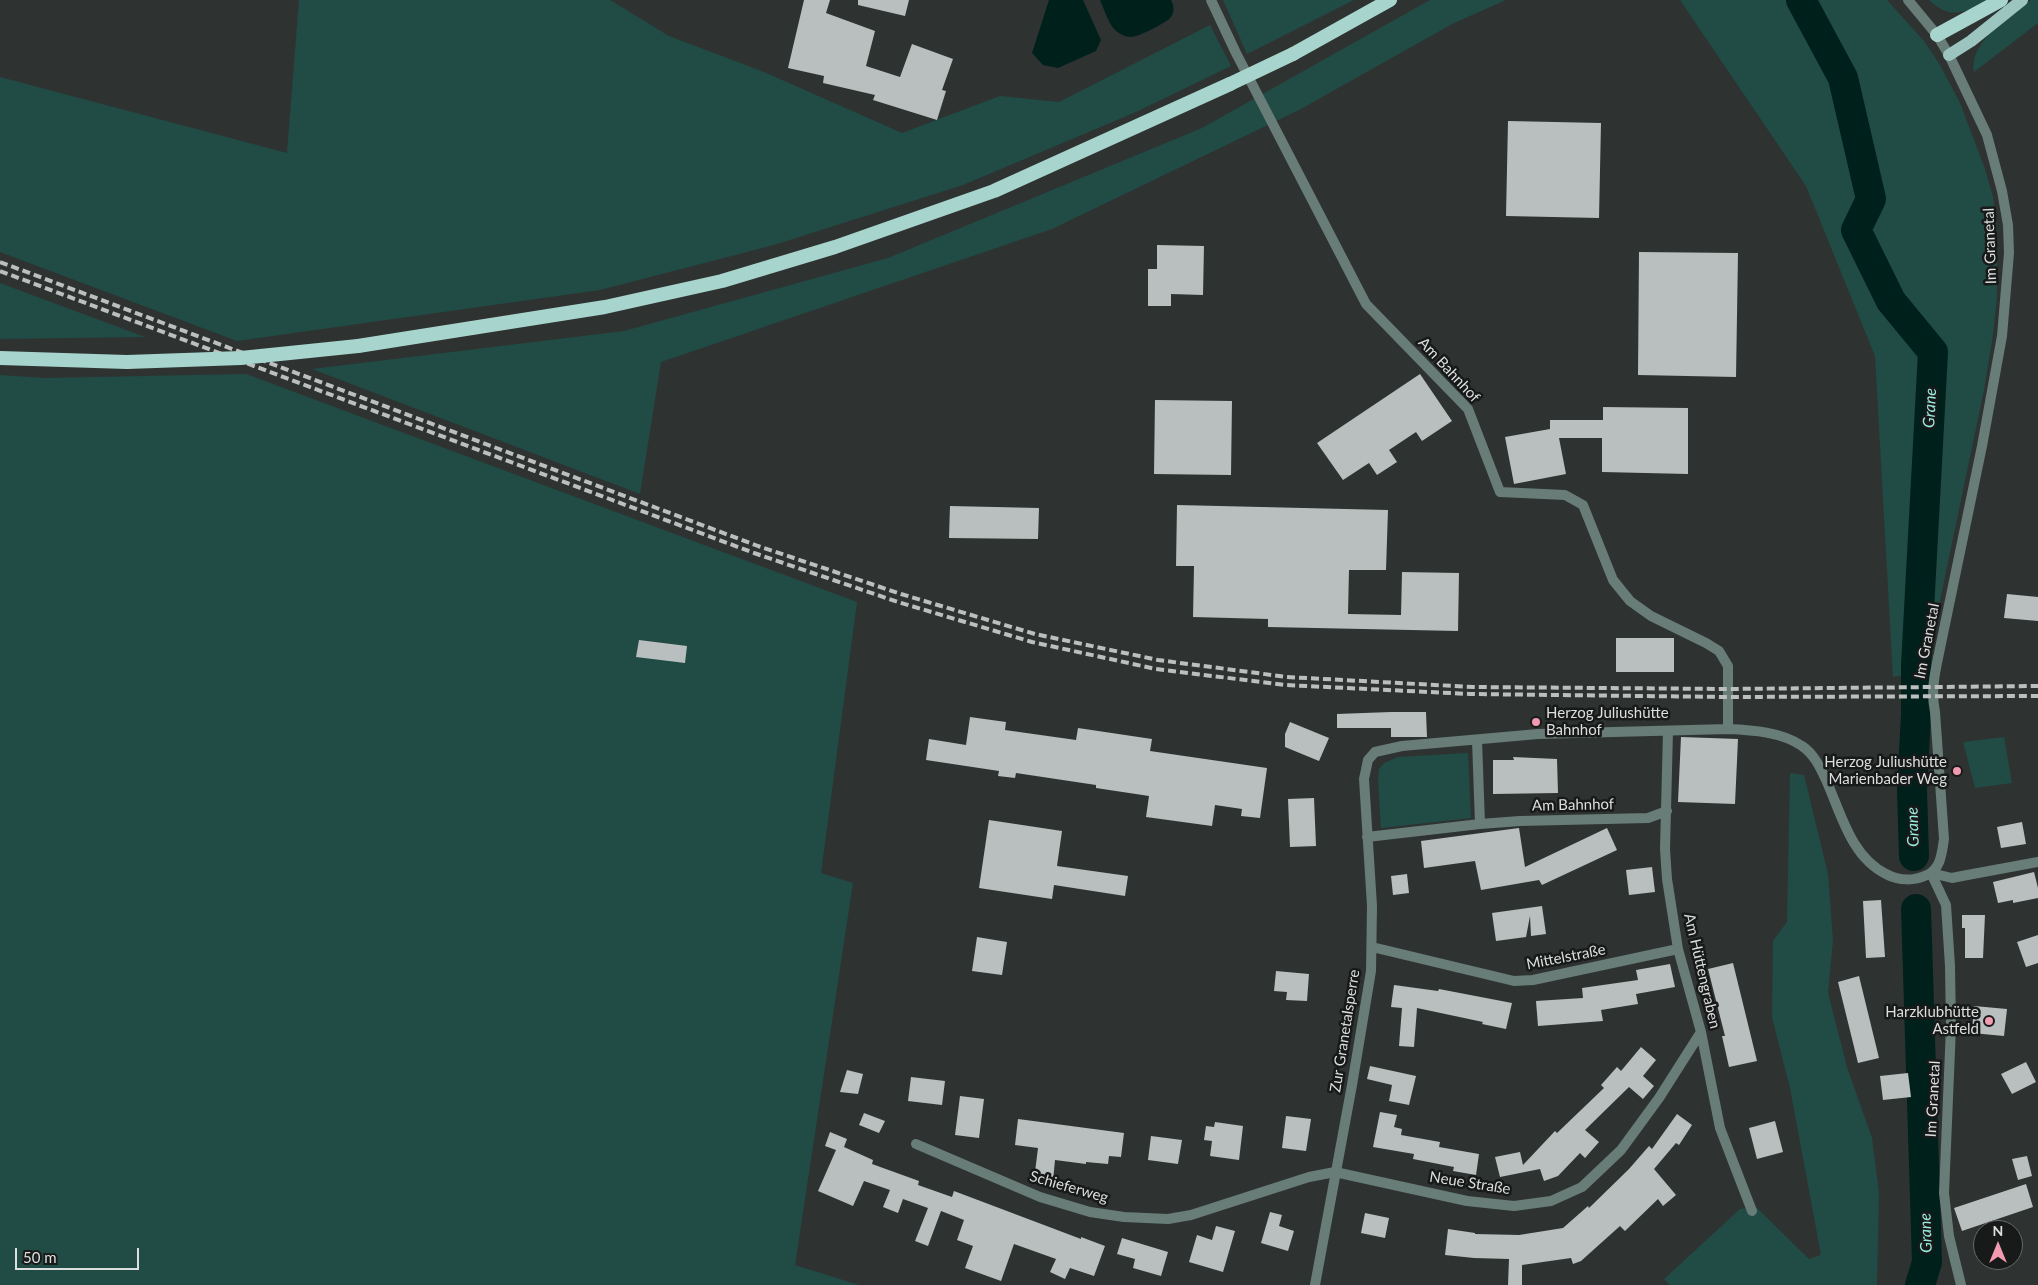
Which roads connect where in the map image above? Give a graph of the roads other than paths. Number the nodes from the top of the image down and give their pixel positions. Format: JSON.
{"nodes":[{"id":1,"x":1211,"y":0,"type":"edge"},
{"id":2,"x":1390,"y":0,"type":"edge"},
{"id":3,"x":1908,"y":0,"type":"edge"},
{"id":4,"x":2001,"y":0,"type":"edge"},
{"id":5,"x":2022,"y":0,"type":"edge"},
{"id":6,"x":1937,"y":34,"type":"junction"},
{"id":7,"x":1949,"y":55,"type":"junction"},
{"id":8,"x":0,"y":358,"type":"edge"},
{"id":9,"x":1728,"y":729,"type":"junction"},
{"id":10,"x":1668,"y":731,"type":"junction"},
{"id":11,"x":1477,"y":740,"type":"junction"},
{"id":12,"x":1667,"y":811,"type":"junction"},
{"id":13,"x":1480,"y":824,"type":"junction"},
{"id":14,"x":1367,"y":837,"type":"junction"},
{"id":15,"x":2038,"y":863,"type":"edge"},
{"id":16,"x":1930,"y":874,"type":"junction"},
{"id":17,"x":1372,"y":947,"type":"junction"},
{"id":18,"x":1678,"y":949,"type":"junction"},
{"id":19,"x":1701,"y":1032,"type":"junction"},
{"id":20,"x":916,"y":1144,"type":"dead end"},
{"id":21,"x":1336,"y":1172,"type":"junction"},
{"id":22,"x":1752,"y":1210,"type":"dead end"},
{"id":23,"x":1315,"y":1285,"type":"edge"},
{"id":24,"x":1962,"y":1285,"type":"edge"}],
"edges":[{"from":1,"to":9,"type":"street","name":"Am Bahnhof"},
{"from":2,"to":8,"type":"highway","bridge":true},
{"from":3,"to":6,"type":"street","name":"Im Granetal"},
{"from":4,"to":6,"type":"highway"},
{"from":5,"to":7,"type":"main road"},
{"from":6,"to":7,"type":"street","name":"Im Granetal"},
{"from":7,"to":16,"type":"street","name":"Im Granetal"},
{"from":9,"to":10,"type":"street"},
{"from":9,"to":16,"type":"street"},
{"from":10,"to":11,"type":"street"},
{"from":10,"to":12,"type":"street","name":"Am Hüttengraben"},
{"from":11,"to":13,"type":"street"},
{"from":11,"to":14,"type":"street","name":"Zur Granetalsperre"},
{"from":12,"to":13,"type":"street","name":"Am Bahnhof"},
{"from":12,"to":18,"type":"street","name":"Am Hüttengraben"},
{"from":13,"to":14,"type":"street","name":"Am Bahnhof"},
{"from":14,"to":17,"type":"street","name":"Zur Granetalsperre"},
{"from":15,"to":16,"type":"street"},
{"from":16,"to":24,"type":"street","name":"Im Granetal"},
{"from":17,"to":18,"type":"street","name":"Mittelstraße"},
{"from":17,"to":21,"type":"street","name":"Zur Granetalsperre"},
{"from":18,"to":19,"type":"street","name":"Am Hüttengraben"},
{"from":19,"to":21,"type":"street","name":"Neue Straße"},
{"from":19,"to":22,"type":"street","name":"Am Hüttengraben"},
{"from":20,"to":21,"type":"street","name":"Schieferweg"},
{"from":21,"to":23,"type":"street","name":"Zur Granetalsperre"}]}
